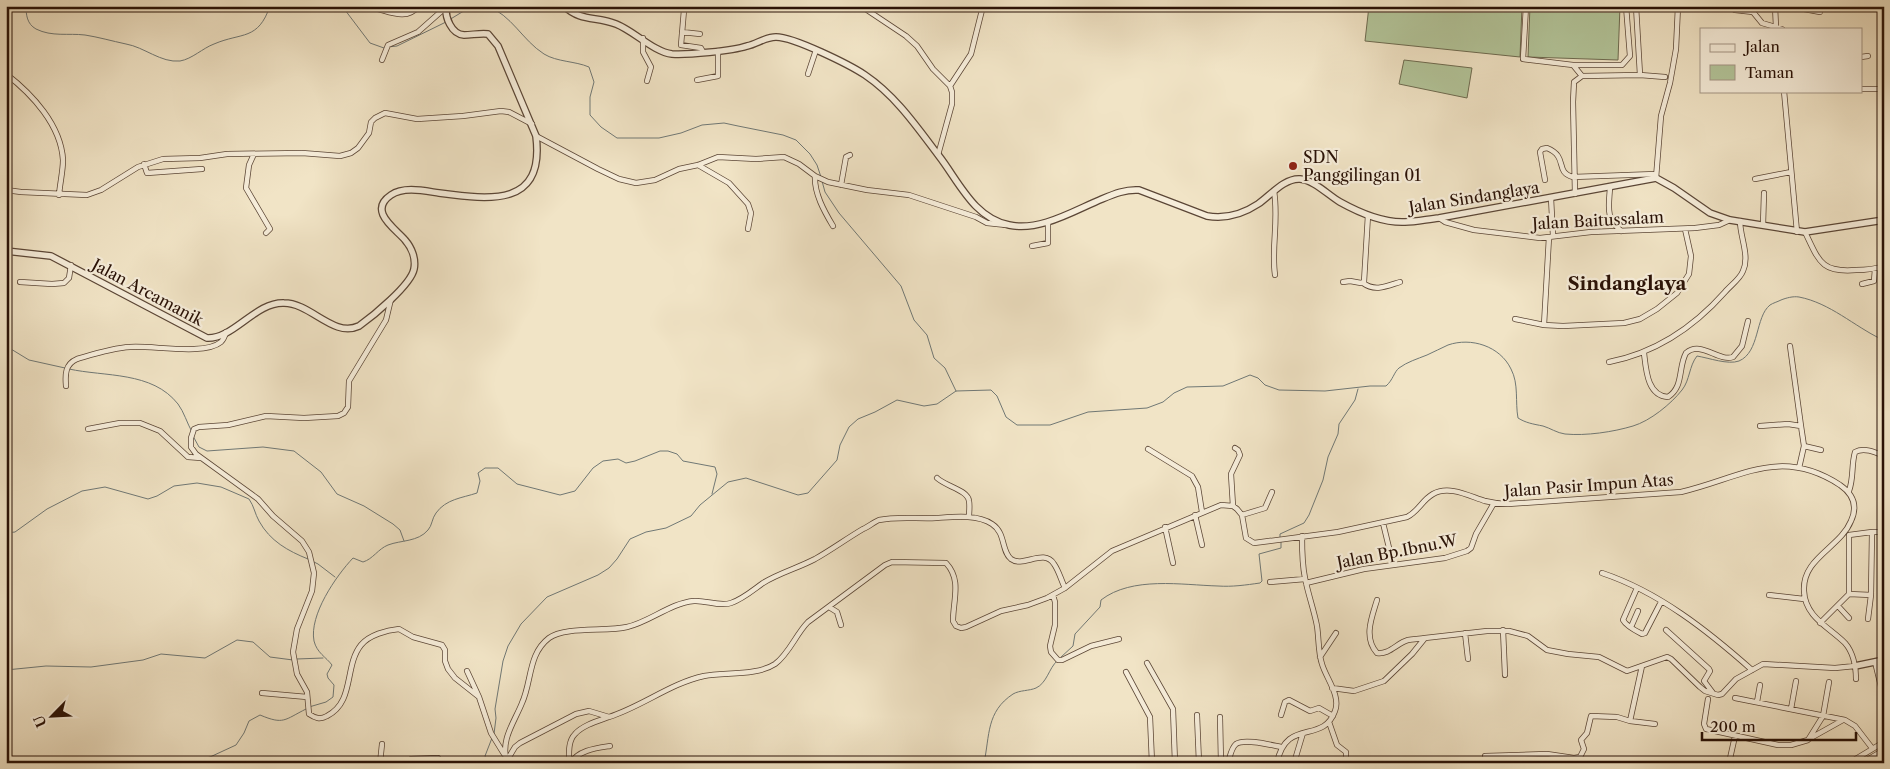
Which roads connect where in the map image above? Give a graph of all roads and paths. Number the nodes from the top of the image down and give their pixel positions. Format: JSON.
{"nodes":[{"id":1,"x":419,"y":6,"type":"edge"},
{"id":2,"x":564,"y":6,"type":"edge"},
{"id":3,"x":861,"y":6,"type":"edge"},
{"id":4,"x":983,"y":6,"type":"edge"},
{"id":5,"x":1526,"y":6,"type":"edge"},
{"id":6,"x":1626,"y":6,"type":"edge"},
{"id":7,"x":1636,"y":6,"type":"edge"},
{"id":8,"x":1678,"y":6,"type":"edge"},
{"id":9,"x":1775,"y":6,"type":"edge"},
{"id":10,"x":1788,"y":6,"type":"edge"},
{"id":11,"x":446,"y":7,"type":"edge"},
{"id":12,"x":370,"y":9,"type":"dead end"},
{"id":13,"x":684,"y":10,"type":"dead end"},
{"id":14,"x":1735,"y":10,"type":"dead end"},
{"id":15,"x":1820,"y":12,"type":"dead end"},
{"id":16,"x":1776,"y":28,"type":"edge"},
{"id":17,"x":682,"y":32,"type":"junction"},
{"id":18,"x":700,"y":34,"type":"dead end"},
{"id":19,"x":643,"y":38,"type":"junction"},
{"id":20,"x":718,"y":50,"type":"junction"},
{"id":21,"x":816,"y":50,"type":"junction"},
{"id":22,"x":703,"y":52,"type":"junction"},
{"id":23,"x":1868,"y":56,"type":"dead end"},
{"id":24,"x":1862,"y":57,"type":"edge"},
{"id":25,"x":382,"y":60,"type":"dead end"},
{"id":26,"x":1573,"y":65,"type":"junction"},
{"id":27,"x":6,"y":74,"type":"edge"},
{"id":28,"x":808,"y":74,"type":"dead end"},
{"id":29,"x":1640,"y":75,"type":"junction"},
{"id":30,"x":1582,"y":76,"type":"junction"},
{"id":31,"x":1664,"y":77,"type":"dead end"},
{"id":32,"x":697,"y":80,"type":"dead end"},
{"id":33,"x":647,"y":81,"type":"dead end"},
{"id":34,"x":950,"y":86,"type":"junction"},
{"id":35,"x":1862,"y":89,"type":"edge"},
{"id":36,"x":1884,"y":89,"type":"edge"},
{"id":37,"x":1784,"y":92,"type":"edge"},
{"id":38,"x":532,"y":124,"type":"junction"},
{"id":39,"x":536,"y":136,"type":"junction"},
{"id":40,"x":254,"y":154,"type":"junction"},
{"id":41,"x":850,"y":155,"type":"dead end"},
{"id":42,"x":938,"y":155,"type":"junction"},
{"id":43,"x":144,"y":164,"type":"junction"},
{"id":44,"x":698,"y":165,"type":"junction"},
{"id":45,"x":202,"y":169,"type":"dead end"},
{"id":46,"x":1791,"y":172,"type":"junction"},
{"id":47,"x":815,"y":176,"type":"junction"},
{"id":48,"x":1656,"y":176,"type":"junction"},
{"id":49,"x":1573,"y":177,"type":"junction"},
{"id":50,"x":1755,"y":179,"type":"dead end"},
{"id":51,"x":1545,"y":180,"type":"dead end"},
{"id":52,"x":842,"y":185,"type":"junction"},
{"id":53,"x":1610,"y":187,"type":"junction"},
{"id":54,"x":6,"y":190,"type":"edge"},
{"id":55,"x":1274,"y":191,"type":"junction"},
{"id":56,"x":1764,"y":193,"type":"dead end"},
{"id":57,"x":59,"y":194,"type":"junction"},
{"id":58,"x":1575,"y":194,"type":"junction"},
{"id":59,"x":1551,"y":198,"type":"junction"},
{"id":60,"x":1368,"y":215,"type":"junction"},
{"id":61,"x":1439,"y":218,"type":"junction"},
{"id":62,"x":1730,"y":220,"type":"junction"},
{"id":63,"x":1884,"y":220,"type":"edge"},
{"id":64,"x":1048,"y":222,"type":"junction"},
{"id":65,"x":1740,"y":222,"type":"junction"},
{"id":66,"x":1763,"y":225,"type":"junction"},
{"id":67,"x":834,"y":226,"type":"dead end"},
{"id":68,"x":1009,"y":226,"type":"junction"},
{"id":69,"x":748,"y":229,"type":"dead end"},
{"id":70,"x":1685,"y":229,"type":"junction"},
{"id":71,"x":1620,"y":231,"type":"junction"},
{"id":72,"x":1797,"y":232,"type":"junction"},
{"id":73,"x":1805,"y":232,"type":"junction"},
{"id":74,"x":266,"y":233,"type":"dead end"},
{"id":75,"x":1551,"y":237,"type":"junction"},
{"id":76,"x":1032,"y":246,"type":"dead end"},
{"id":77,"x":6,"y":251,"type":"edge"},
{"id":78,"x":70,"y":266,"type":"junction"},
{"id":79,"x":1884,"y":266,"type":"edge"},
{"id":80,"x":1875,"y":269,"type":"junction"},
{"id":81,"x":1276,"y":275,"type":"dead end"},
{"id":82,"x":20,"y":282,"type":"dead end"},
{"id":83,"x":1343,"y":282,"type":"dead end"},
{"id":84,"x":1400,"y":282,"type":"dead end"},
{"id":85,"x":1363,"y":283,"type":"junction"},
{"id":86,"x":1862,"y":284,"type":"dead end"},
{"id":87,"x":391,"y":298,"type":"junction"},
{"id":88,"x":1515,"y":319,"type":"dead end"},
{"id":89,"x":1748,"y":321,"type":"dead end"},
{"id":90,"x":1544,"y":325,"type":"junction"},
{"id":91,"x":226,"y":332,"type":"junction"},
{"id":92,"x":1790,"y":346,"type":"dead end"},
{"id":93,"x":1644,"y":353,"type":"junction"},
{"id":94,"x":1608,"y":362,"type":"dead end"},
{"id":95,"x":66,"y":386,"type":"dead end"},
{"id":96,"x":1760,"y":426,"type":"dead end"},
{"id":97,"x":1801,"y":426,"type":"junction"},
{"id":98,"x":88,"y":430,"type":"dead end"},
{"id":99,"x":1804,"y":446,"type":"junction"},
{"id":100,"x":1235,"y":448,"type":"dead end"},
{"id":101,"x":1148,"y":449,"type":"dead end"},
{"id":102,"x":1821,"y":450,"type":"dead end"},
{"id":103,"x":1884,"y":456,"type":"edge"},
{"id":104,"x":201,"y":458,"type":"junction"},
{"id":105,"x":1799,"y":468,"type":"junction"},
{"id":106,"x":936,"y":478,"type":"dead end"},
{"id":107,"x":1849,"y":491,"type":"junction"},
{"id":108,"x":1272,"y":492,"type":"dead end"},
{"id":109,"x":1494,"y":503,"type":"junction"},
{"id":110,"x":1233,"y":506,"type":"junction"},
{"id":111,"x":1202,"y":512,"type":"junction"},
{"id":112,"x":1195,"y":515,"type":"junction"},
{"id":113,"x":1242,"y":515,"type":"junction"},
{"id":114,"x":969,"y":518,"type":"junction"},
{"id":115,"x":1383,"y":523,"type":"junction"},
{"id":116,"x":1165,"y":528,"type":"junction"},
{"id":117,"x":1872,"y":532,"type":"junction"},
{"id":118,"x":1884,"y":532,"type":"edge"},
{"id":119,"x":1302,"y":536,"type":"junction"},
{"id":120,"x":1202,"y":545,"type":"dead end"},
{"id":121,"x":1392,"y":556,"type":"dead end"},
{"id":122,"x":1173,"y":563,"type":"dead end"},
{"id":123,"x":1602,"y":573,"type":"dead end"},
{"id":124,"x":1306,"y":581,"type":"junction"},
{"id":125,"x":1270,"y":582,"type":"dead end"},
{"id":126,"x":1065,"y":588,"type":"junction"},
{"id":127,"x":1637,"y":588,"type":"junction"},
{"id":128,"x":1849,"y":594,"type":"junction"},
{"id":129,"x":1052,"y":595,"type":"junction"},
{"id":130,"x":1769,"y":595,"type":"dead end"},
{"id":131,"x":1871,"y":595,"type":"junction"},
{"id":132,"x":1804,"y":599,"type":"junction"},
{"id":133,"x":1377,"y":600,"type":"dead end"},
{"id":134,"x":1661,"y":602,"type":"junction"},
{"id":135,"x":1838,"y":606,"type":"junction"},
{"id":136,"x":828,"y":607,"type":"junction"},
{"id":137,"x":1638,"y":611,"type":"dead end"},
{"id":138,"x":1849,"y":618,"type":"dead end"},
{"id":139,"x":1868,"y":619,"type":"dead end"},
{"id":140,"x":1820,"y":623,"type":"junction"},
{"id":141,"x":842,"y":625,"type":"dead end"},
{"id":142,"x":1631,"y":627,"type":"junction"},
{"id":143,"x":1503,"y":630,"type":"junction"},
{"id":144,"x":1666,"y":630,"type":"dead end"},
{"id":145,"x":1336,"y":634,"type":"dead end"},
{"id":146,"x":1465,"y":634,"type":"junction"},
{"id":147,"x":1425,"y":638,"type":"junction"},
{"id":148,"x":1119,"y":639,"type":"dead end"},
{"id":149,"x":1320,"y":658,"type":"junction"},
{"id":150,"x":1468,"y":659,"type":"dead end"},
{"id":151,"x":1884,"y":660,"type":"edge"},
{"id":152,"x":1875,"y":662,"type":"junction"},
{"id":153,"x":1148,"y":663,"type":"dead end"},
{"id":154,"x":1642,"y":666,"type":"junction"},
{"id":155,"x":1855,"y":666,"type":"junction"},
{"id":156,"x":1752,"y":670,"type":"junction"},
{"id":157,"x":467,"y":671,"type":"dead end"},
{"id":158,"x":1126,"y":672,"type":"dead end"},
{"id":159,"x":1505,"y":675,"type":"dead end"},
{"id":160,"x":1856,"y":679,"type":"dead end"},
{"id":161,"x":1796,"y":681,"type":"dead end"},
{"id":162,"x":1828,"y":682,"type":"dead end"},
{"id":163,"x":1760,"y":685,"type":"dead end"},
{"id":164,"x":1332,"y":688,"type":"junction"},
{"id":165,"x":262,"y":693,"type":"dead end"},
{"id":166,"x":1714,"y":694,"type":"junction"},
{"id":167,"x":479,"y":697,"type":"junction"},
{"id":168,"x":308,"y":698,"type":"junction"},
{"id":169,"x":1734,"y":698,"type":"dead end"},
{"id":170,"x":1708,"y":699,"type":"dead end"},
{"id":171,"x":1884,"y":699,"type":"edge"},
{"id":172,"x":1757,"y":702,"type":"junction"},
{"id":173,"x":1791,"y":709,"type":"junction"},
{"id":174,"x":1197,"y":715,"type":"dead end"},
{"id":175,"x":1281,"y":715,"type":"dead end"},
{"id":176,"x":1332,"y":716,"type":"junction"},
{"id":177,"x":1823,"y":716,"type":"junction"},
{"id":178,"x":610,"y":717,"type":"junction"},
{"id":179,"x":1220,"y":717,"type":"dead end"},
{"id":180,"x":1843,"y":720,"type":"junction"},
{"id":181,"x":1630,"y":721,"type":"junction"},
{"id":182,"x":1329,"y":722,"type":"junction"},
{"id":183,"x":1655,"y":724,"type":"dead end"},
{"id":184,"x":1303,"y":733,"type":"junction"},
{"id":185,"x":1735,"y":736,"type":"junction"},
{"id":186,"x":1808,"y":740,"type":"junction"},
{"id":187,"x":1884,"y":742,"type":"edge"},
{"id":188,"x":382,"y":744,"type":"dead end"},
{"id":189,"x":610,"y":746,"type":"dead end"},
{"id":190,"x":1281,"y":746,"type":"junction"},
{"id":191,"x":1872,"y":748,"type":"junction"},
{"id":192,"x":1884,"y":750,"type":"edge"},
{"id":193,"x":504,"y":754,"type":"junction"},
{"id":194,"x":1485,"y":756,"type":"dead end"},
{"id":195,"x":438,"y":758,"type":"dead end"},
{"id":196,"x":506,"y":762,"type":"edge"},
{"id":197,"x":1318,"y":762,"type":"edge"},
{"id":198,"x":380,"y":763,"type":"edge"},
{"id":199,"x":409,"y":763,"type":"edge"},
{"id":200,"x":570,"y":763,"type":"edge"},
{"id":201,"x":1152,"y":763,"type":"edge"},
{"id":202,"x":1175,"y":763,"type":"edge"},
{"id":203,"x":1198,"y":763,"type":"edge"},
{"id":204,"x":1221,"y":763,"type":"edge"},
{"id":205,"x":1228,"y":763,"type":"edge"},
{"id":206,"x":1277,"y":763,"type":"edge"},
{"id":207,"x":1294,"y":763,"type":"edge"},
{"id":208,"x":1311,"y":763,"type":"edge"},
{"id":209,"x":1333,"y":763,"type":"edge"},
{"id":210,"x":1346,"y":763,"type":"edge"},
{"id":211,"x":1729,"y":763,"type":"edge"},
{"id":212,"x":1849,"y":763,"type":"edge"},
{"id":213,"x":1862,"y":763,"type":"edge"}],
"edges":[{"from":1,"to":12,"type":"street"},
{"from":2,"to":19,"type":"street"},
{"from":3,"to":34,"type":"street"},
{"from":4,"to":34,"type":"street"},
{"from":5,"to":26,"type":"street"},
{"from":6,"to":26,"type":"street"},
{"from":7,"to":29,"type":"street"},
{"from":8,"to":48,"type":"street"},
{"from":9,"to":16,"type":"street"},
{"from":10,"to":15,"type":"street"},
{"from":11,"to":25,"type":"street"},
{"from":11,"to":38,"type":"street","name":"Jalan Arcamanik"},
{"from":13,"to":17,"type":"street"},
{"from":14,"to":16,"type":"street"},
{"from":17,"to":18,"type":"street"},
{"from":17,"to":22,"type":"street"},
{"from":19,"to":22,"type":"street"},
{"from":19,"to":33,"type":"street"},
{"from":20,"to":21,"type":"street"},
{"from":20,"to":22,"type":"street"},
{"from":20,"to":32,"type":"street"},
{"from":21,"to":28,"type":"street"},
{"from":21,"to":42,"type":"street"},
{"from":23,"to":24,"type":"street"},
{"from":26,"to":30,"type":"street"},
{"from":27,"to":57,"type":"street"},
{"from":29,"to":30,"type":"street"},
{"from":29,"to":31,"type":"street"},
{"from":30,"to":49,"type":"street"},
{"from":34,"to":42,"type":"street"},
{"from":35,"to":36,"type":"street"},
{"from":37,"to":46,"type":"street"},
{"from":38,"to":39,"type":"street","name":"Jalan Arcamanik"},
{"from":38,"to":40,"type":"street"},
{"from":39,"to":44,"type":"street"},
{"from":39,"to":87,"type":"street","name":"Jalan Arcamanik"},
{"from":40,"to":43,"type":"street"},
{"from":40,"to":74,"type":"street"},
{"from":41,"to":52,"type":"street"},
{"from":42,"to":68,"type":"street","name":"Jalan Sindanglaya"},
{"from":43,"to":45,"type":"street"},
{"from":43,"to":57,"type":"street"},
{"from":44,"to":47,"type":"street"},
{"from":44,"to":69,"type":"street"},
{"from":46,"to":50,"type":"street"},
{"from":46,"to":72,"type":"street"},
{"from":47,"to":52,"type":"street"},
{"from":47,"to":67,"type":"street"},
{"from":48,"to":49,"type":"street"},
{"from":48,"to":53,"type":"street","name":"Jalan Sindanglaya"},
{"from":48,"to":62,"type":"street"},
{"from":49,"to":51,"type":"street"},
{"from":49,"to":58,"type":"street"},
{"from":52,"to":68,"type":"street"},
{"from":53,"to":58,"type":"street","name":"Jalan Sindanglaya"},
{"from":53,"to":71,"type":"street"},
{"from":54,"to":57,"type":"street"},
{"from":55,"to":60,"type":"street","name":"Jalan Sindanglaya"},
{"from":55,"to":64,"type":"street","name":"Jalan Sindanglaya"},
{"from":55,"to":81,"type":"street"},
{"from":56,"to":66,"type":"street"},
{"from":58,"to":59,"type":"street","name":"Jalan Sindanglaya"},
{"from":59,"to":61,"type":"street","name":"Jalan Sindanglaya"},
{"from":59,"to":75,"type":"street"},
{"from":60,"to":61,"type":"street","name":"Jalan Sindanglaya"},
{"from":60,"to":85,"type":"street"},
{"from":61,"to":75,"type":"street","name":"Jalan Baitussalam"},
{"from":62,"to":65,"type":"street"},
{"from":62,"to":70,"type":"street","name":"Jalan Baitussalam"},
{"from":63,"to":73,"type":"street"},
{"from":64,"to":68,"type":"street","name":"Jalan Sindanglaya"},
{"from":64,"to":76,"type":"street"},
{"from":65,"to":66,"type":"street"},
{"from":65,"to":93,"type":"street"},
{"from":66,"to":72,"type":"street"},
{"from":70,"to":71,"type":"street","name":"Jalan Baitussalam"},
{"from":70,"to":90,"type":"street"},
{"from":71,"to":75,"type":"street","name":"Jalan Baitussalam"},
{"from":72,"to":73,"type":"street"},
{"from":73,"to":80,"type":"street"},
{"from":75,"to":90,"type":"street"},
{"from":77,"to":78,"type":"street","name":"Jalan Arcamanik"},
{"from":78,"to":82,"type":"street"},
{"from":78,"to":91,"type":"street","name":"Jalan Arcamanik"},
{"from":79,"to":80,"type":"street"},
{"from":80,"to":86,"type":"street"},
{"from":83,"to":85,"type":"street"},
{"from":84,"to":85,"type":"street"},
{"from":87,"to":91,"type":"street","name":"Jalan Arcamanik"},
{"from":87,"to":104,"type":"street"},
{"from":88,"to":90,"type":"street"},
{"from":89,"to":93,"type":"street"},
{"from":91,"to":95,"type":"street"},
{"from":92,"to":97,"type":"street"},
{"from":93,"to":94,"type":"street"},
{"from":96,"to":97,"type":"street"},
{"from":97,"to":99,"type":"street"},
{"from":98,"to":104,"type":"street"},
{"from":99,"to":102,"type":"street"},
{"from":99,"to":105,"type":"street"},
{"from":100,"to":110,"type":"street"},
{"from":101,"to":111,"type":"street"},
{"from":103,"to":107,"type":"street"},
{"from":104,"to":168,"type":"street"},
{"from":105,"to":107,"type":"street","name":"Jalan Pasir Impun Atas"},
{"from":105,"to":109,"type":"street","name":"Jalan Pasir Impun Atas"},
{"from":106,"to":114,"type":"street"},
{"from":107,"to":132,"type":"street"},
{"from":108,"to":113,"type":"street"},
{"from":109,"to":115,"type":"street","name":"Jalan Pasir Impun Atas"},
{"from":109,"to":124,"type":"street","name":"Jalan Bp.Ibnu.W"},
{"from":110,"to":111,"type":"street"},
{"from":110,"to":113,"type":"street"},
{"from":111,"to":112,"type":"street"},
{"from":112,"to":116,"type":"street"},
{"from":112,"to":120,"type":"street"},
{"from":113,"to":119,"type":"street","name":"Jalan Pasir Impun Atas"},
{"from":114,"to":126,"type":"street"},
{"from":114,"to":193,"type":"street"},
{"from":115,"to":119,"type":"street","name":"Jalan Pasir Impun Atas"},
{"from":115,"to":121,"type":"street"},
{"from":116,"to":122,"type":"street"},
{"from":116,"to":126,"type":"street"},
{"from":117,"to":118,"type":"street"},
{"from":117,"to":128,"type":"street"},
{"from":117,"to":131,"type":"street"},
{"from":119,"to":124,"type":"street"},
{"from":123,"to":127,"type":"street"},
{"from":124,"to":125,"type":"street","name":"Jalan Bp.Ibnu.W"},
{"from":124,"to":149,"type":"street"},
{"from":126,"to":129,"type":"street"},
{"from":127,"to":134,"type":"street"},
{"from":127,"to":142,"type":"street"},
{"from":128,"to":131,"type":"street"},
{"from":128,"to":135,"type":"street"},
{"from":129,"to":136,"type":"street"},
{"from":129,"to":148,"type":"street"},
{"from":130,"to":132,"type":"street"},
{"from":131,"to":139,"type":"street"},
{"from":132,"to":140,"type":"street"},
{"from":133,"to":147,"type":"street"},
{"from":134,"to":142,"type":"street"},
{"from":134,"to":156,"type":"street"},
{"from":135,"to":138,"type":"street"},
{"from":135,"to":140,"type":"street"},
{"from":136,"to":141,"type":"street"},
{"from":136,"to":178,"type":"street"},
{"from":137,"to":142,"type":"street"},
{"from":140,"to":155,"type":"street"},
{"from":143,"to":146,"type":"street"},
{"from":143,"to":154,"type":"street"},
{"from":143,"to":159,"type":"street"},
{"from":144,"to":166,"type":"street"},
{"from":145,"to":149,"type":"street"},
{"from":146,"to":147,"type":"street"},
{"from":146,"to":150,"type":"street"},
{"from":147,"to":164,"type":"street"},
{"from":149,"to":164,"type":"street"},
{"from":151,"to":152,"type":"street"},
{"from":152,"to":155,"type":"street"},
{"from":152,"to":171,"type":"street"},
{"from":153,"to":202,"type":"street"},
{"from":154,"to":166,"type":"street"},
{"from":154,"to":181,"type":"street"},
{"from":155,"to":156,"type":"street"},
{"from":155,"to":160,"type":"street"},
{"from":156,"to":166,"type":"street"},
{"from":157,"to":167,"type":"street"},
{"from":158,"to":201,"type":"street"},
{"from":161,"to":173,"type":"street"},
{"from":162,"to":177,"type":"street"},
{"from":163,"to":172,"type":"street"},
{"from":164,"to":176,"type":"street"},
{"from":165,"to":168,"type":"street"},
{"from":167,"to":168,"type":"street"},
{"from":167,"to":193,"type":"street"},
{"from":169,"to":172,"type":"street"},
{"from":170,"to":185,"type":"street"},
{"from":172,"to":173,"type":"street"},
{"from":173,"to":177,"type":"street"},
{"from":174,"to":203,"type":"street"},
{"from":175,"to":176,"type":"street"},
{"from":176,"to":182,"type":"street"},
{"from":177,"to":180,"type":"street"},
{"from":177,"to":186,"type":"street"},
{"from":178,"to":196,"type":"street"},
{"from":178,"to":200,"type":"street"},
{"from":179,"to":204,"type":"street"},
{"from":180,"to":186,"type":"street"},
{"from":180,"to":191,"type":"street"},
{"from":181,"to":183,"type":"street"},
{"from":181,"to":194,"type":"street"},
{"from":182,"to":184,"type":"street"},
{"from":182,"to":210,"type":"street"},
{"from":184,"to":190,"type":"street"},
{"from":184,"to":207,"type":"street"},
{"from":185,"to":186,"type":"street"},
{"from":185,"to":211,"type":"street"},
{"from":187,"to":191,"type":"street"},
{"from":188,"to":198,"type":"street"},
{"from":189,"to":200,"type":"street"},
{"from":190,"to":205,"type":"street"},
{"from":190,"to":206,"type":"street"},
{"from":191,"to":212,"type":"street"},
{"from":192,"to":213,"type":"street"},
{"from":193,"to":196,"type":"street"},
{"from":195,"to":199,"type":"street"},
{"from":197,"to":208,"type":"street"},
{"from":197,"to":209,"type":"street"}]}
